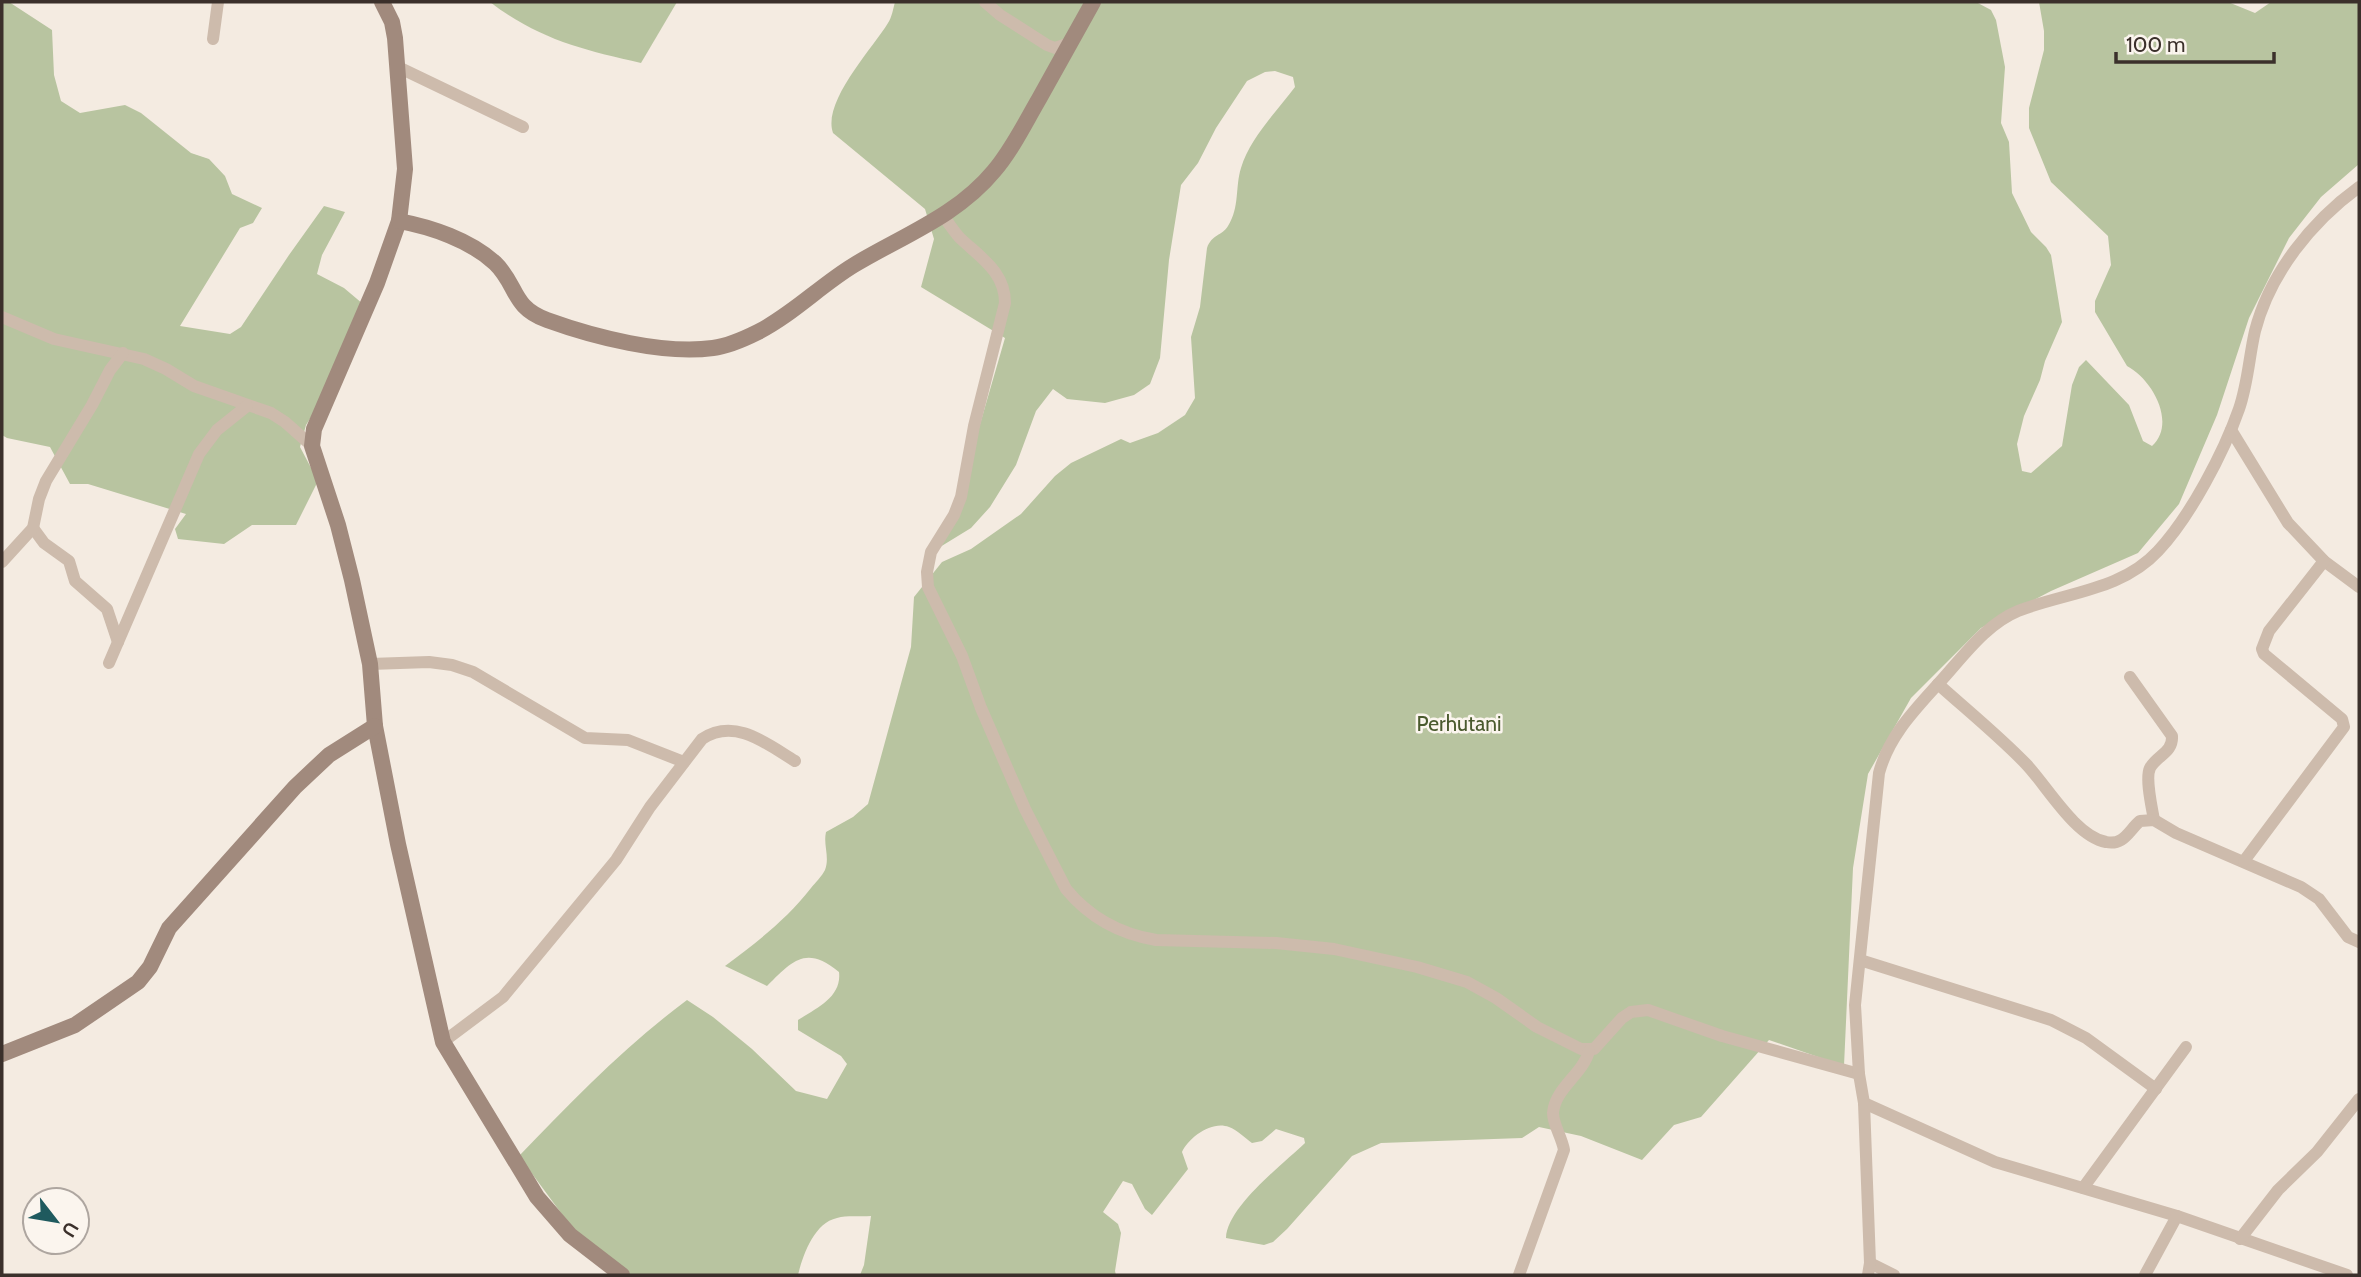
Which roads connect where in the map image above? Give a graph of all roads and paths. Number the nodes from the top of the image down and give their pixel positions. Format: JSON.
{"nodes":[{"id":1,"x":218,"y":2,"type":"edge"},
{"id":2,"x":382,"y":2,"type":"edge"},
{"id":3,"x":985,"y":2,"type":"edge"},
{"id":4,"x":1093,"y":2,"type":"edge"},
{"id":5,"x":213,"y":39,"type":"dead end"},
{"id":6,"x":1070,"y":43,"type":"junction"},
{"id":7,"x":398,"y":67,"type":"junction"},
{"id":8,"x":523,"y":127,"type":"dead end"},
{"id":9,"x":2359,"y":187,"type":"edge"},
{"id":10,"x":943,"y":216,"type":"junction"},
{"id":11,"x":399,"y":221,"type":"junction"},
{"id":12,"x":2,"y":317,"type":"edge"},
{"id":13,"x":123,"y":353,"type":"junction"},
{"id":14,"x":247,"y":406,"type":"junction"},
{"id":15,"x":314,"y":429,"type":"junction"},
{"id":16,"x":2231,"y":430,"type":"junction"},
{"id":17,"x":296,"y":432,"type":"junction"},
{"id":18,"x":312,"y":446,"type":"junction"},
{"id":19,"x":33,"y":528,"type":"junction"},
{"id":20,"x":2324,"y":561,"type":"junction"},
{"id":21,"x":2,"y":562,"type":"edge"},
{"id":22,"x":2359,"y":587,"type":"edge"},
{"id":23,"x":117,"y":642,"type":"junction"},
{"id":24,"x":109,"y":663,"type":"dead end"},
{"id":25,"x":370,"y":664,"type":"junction"},
{"id":26,"x":2130,"y":677,"type":"dead end"},
{"id":27,"x":1938,"y":684,"type":"junction"},
{"id":28,"x":375,"y":726,"type":"junction"},
{"id":29,"x":795,"y":761,"type":"dead end"},
{"id":30,"x":684,"y":762,"type":"junction"},
{"id":31,"x":2154,"y":820,"type":"junction"},
{"id":32,"x":2244,"y":861,"type":"junction"},
{"id":33,"x":2359,"y":942,"type":"edge"},
{"id":34,"x":1860,"y":961,"type":"junction"},
{"id":35,"x":443,"y":1042,"type":"junction"},
{"id":36,"x":2186,"y":1047,"type":"dead end"},
{"id":37,"x":1589,"y":1051,"type":"junction"},
{"id":38,"x":2,"y":1054,"type":"edge"},
{"id":39,"x":1859,"y":1074,"type":"junction"},
{"id":40,"x":2155,"y":1089,"type":"junction"},
{"id":41,"x":2359,"y":1099,"type":"edge"},
{"id":42,"x":1864,"y":1103,"type":"junction"},
{"id":43,"x":2083,"y":1188,"type":"junction"},
{"id":44,"x":2177,"y":1216,"type":"junction"},
{"id":45,"x":2239,"y":1239,"type":"junction"},
{"id":46,"x":1869,"y":1269,"type":"edge"},
{"id":47,"x":622,"y":1275,"type":"edge"},
{"id":48,"x":1519,"y":1275,"type":"edge"},
{"id":49,"x":1894,"y":1275,"type":"edge"},
{"id":50,"x":2145,"y":1275,"type":"edge"},
{"id":51,"x":2347,"y":1275,"type":"edge"}],
"edges":[{"from":1,"to":5,"type":"street"},
{"from":2,"to":7,"type":"street"},
{"from":3,"to":6,"type":"street"},
{"from":4,"to":6,"type":"street"},
{"from":6,"to":10,"type":"street"},
{"from":7,"to":8,"type":"street"},
{"from":7,"to":11,"type":"street"},
{"from":9,"to":16,"type":"street"},
{"from":10,"to":11,"type":"street"},
{"from":10,"to":37,"type":"street"},
{"from":11,"to":15,"type":"street"},
{"from":12,"to":13,"type":"street"},
{"from":13,"to":14,"type":"street"},
{"from":13,"to":19,"type":"street"},
{"from":14,"to":17,"type":"street"},
{"from":14,"to":23,"type":"street"},
{"from":15,"to":17,"type":"street"},
{"from":15,"to":18,"type":"street"},
{"from":16,"to":20,"type":"street"},
{"from":16,"to":27,"type":"street"},
{"from":17,"to":18,"type":"street"},
{"from":18,"to":25,"type":"street"},
{"from":19,"to":21,"type":"street"},
{"from":19,"to":23,"type":"street"},
{"from":20,"to":22,"type":"street"},
{"from":20,"to":32,"type":"street"},
{"from":23,"to":24,"type":"street"},
{"from":25,"to":28,"type":"street"},
{"from":25,"to":30,"type":"street"},
{"from":26,"to":31,"type":"street"},
{"from":27,"to":31,"type":"street"},
{"from":27,"to":34,"type":"street"},
{"from":28,"to":35,"type":"street"},
{"from":28,"to":38,"type":"street"},
{"from":29,"to":30,"type":"street"},
{"from":30,"to":35,"type":"street"},
{"from":31,"to":32,"type":"street"},
{"from":32,"to":33,"type":"street"},
{"from":34,"to":39,"type":"street"},
{"from":34,"to":40,"type":"street"},
{"from":35,"to":47,"type":"street"},
{"from":36,"to":40,"type":"street"},
{"from":37,"to":39,"type":"street"},
{"from":37,"to":48,"type":"street"},
{"from":39,"to":42,"type":"street"},
{"from":40,"to":43,"type":"street"},
{"from":41,"to":45,"type":"street"},
{"from":42,"to":43,"type":"street"},
{"from":42,"to":46,"type":"street"},
{"from":43,"to":44,"type":"street"},
{"from":44,"to":45,"type":"street"},
{"from":44,"to":50,"type":"street"},
{"from":45,"to":51,"type":"street"},
{"from":46,"to":49,"type":"street"}]}
